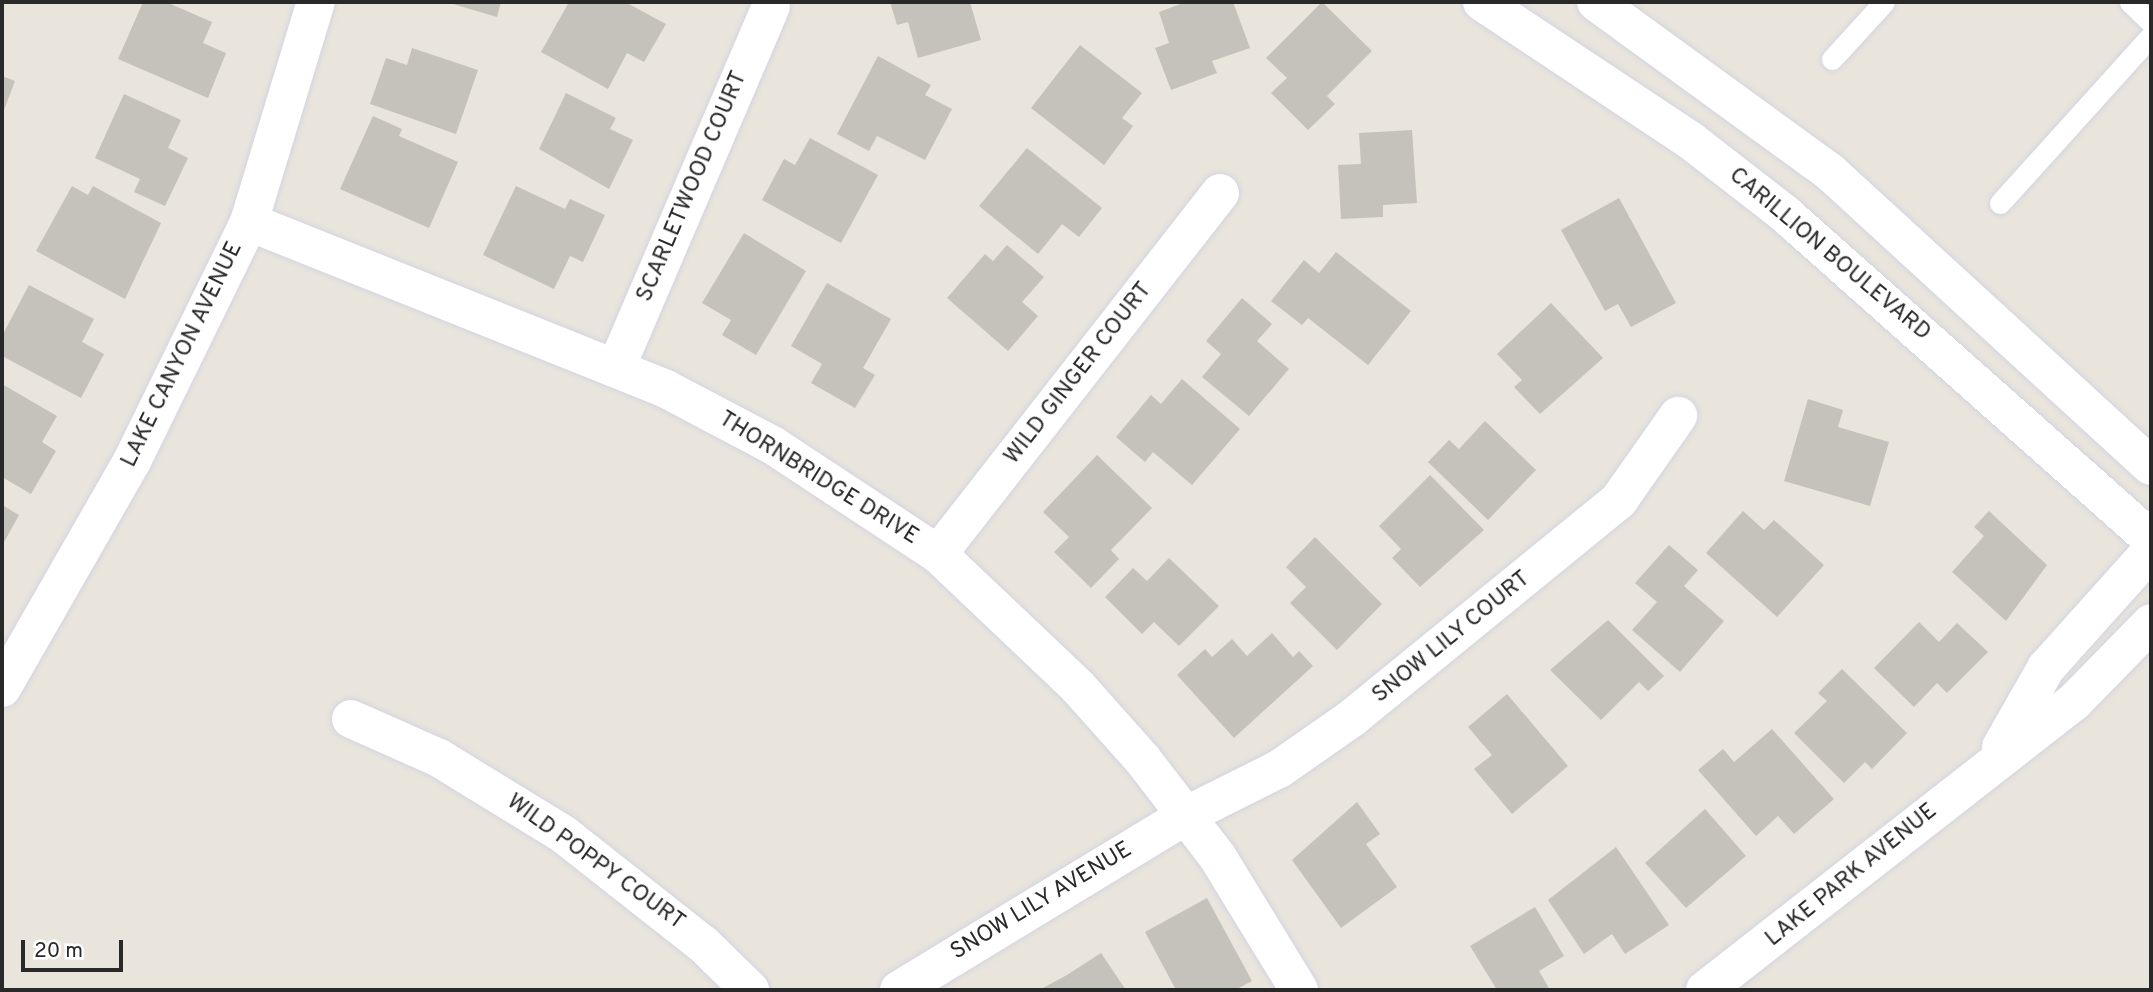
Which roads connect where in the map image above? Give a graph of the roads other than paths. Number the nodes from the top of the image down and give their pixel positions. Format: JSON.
{"nodes":[{"id":1,"x":316,"y":2,"type":"edge"},
{"id":2,"x":1482,"y":2,"type":"edge"},
{"id":3,"x":1596,"y":2,"type":"edge"},
{"id":4,"x":1884,"y":2,"type":"edge"},
{"id":5,"x":2130,"y":2,"type":"edge"},
{"id":6,"x":771,"y":7,"type":"dead end"},
{"id":7,"x":2151,"y":22,"type":"edge"},
{"id":8,"x":2151,"y":36,"type":"edge"},
{"id":9,"x":1832,"y":59,"type":"dead end"},
{"id":10,"x":1220,"y":193,"type":"dead end"},
{"id":11,"x":2000,"y":203,"type":"dead end"},
{"id":12,"x":249,"y":222,"type":"junction"},
{"id":13,"x":616,"y":368,"type":"junction"},
{"id":14,"x":1678,"y":416,"type":"dead end"},
{"id":15,"x":2151,"y":466,"type":"edge"},
{"id":16,"x":2151,"y":539,"type":"edge"},
{"id":17,"x":2151,"y":551,"type":"edge"},
{"id":18,"x":938,"y":554,"type":"junction"},
{"id":19,"x":2151,"y":623,"type":"edge"},
{"id":20,"x":6,"y":672,"type":"edge"},
{"id":21,"x":351,"y":719,"type":"dead end"},
{"id":22,"x":1995,"y":758,"type":"junction"},
{"id":23,"x":1187,"y":815,"type":"junction"},
{"id":24,"x":750,"y":990,"type":"edge"},
{"id":25,"x":899,"y":990,"type":"edge"},
{"id":26,"x":1299,"y":990,"type":"edge"},
{"id":27,"x":1705,"y":990,"type":"edge"}],
"edges":[{"from":1,"to":12,"type":"street","name":"LAKE CANYON AVENUE"},
{"from":2,"to":16,"type":"street","name":"CARILLION BOULEVARD"},
{"from":3,"to":15,"type":"street"},
{"from":4,"to":9,"type":"lane"},
{"from":5,"to":7,"type":"lane"},
{"from":6,"to":13,"type":"street","name":"SCARLETWOOD COURT"},
{"from":8,"to":11,"type":"lane"},
{"from":10,"to":18,"type":"street","name":"WILD GINGER COURT"},
{"from":12,"to":13,"type":"street","name":"THORNBRIDGE DRIVE"},
{"from":12,"to":20,"type":"street","name":"LAKE CANYON AVENUE"},
{"from":13,"to":18,"type":"street","name":"THORNBRIDGE DRIVE"},
{"from":14,"to":23,"type":"street","name":"SNOW LILY COURT"},
{"from":17,"to":22,"type":"street","name":"LAKE PARK AVENUE"},
{"from":18,"to":23,"type":"street","name":"THORNBRIDGE DRIVE"},
{"from":19,"to":22,"type":"street","name":"LAKE PARK AVENUE"},
{"from":21,"to":24,"type":"street","name":"WILD POPPY COURT"},
{"from":22,"to":27,"type":"street","name":"LAKE PARK AVENUE"},
{"from":23,"to":25,"type":"street","name":"SNOW LILY AVENUE"},
{"from":23,"to":26,"type":"street","name":"THORNBRIDGE DRIVE"}]}
